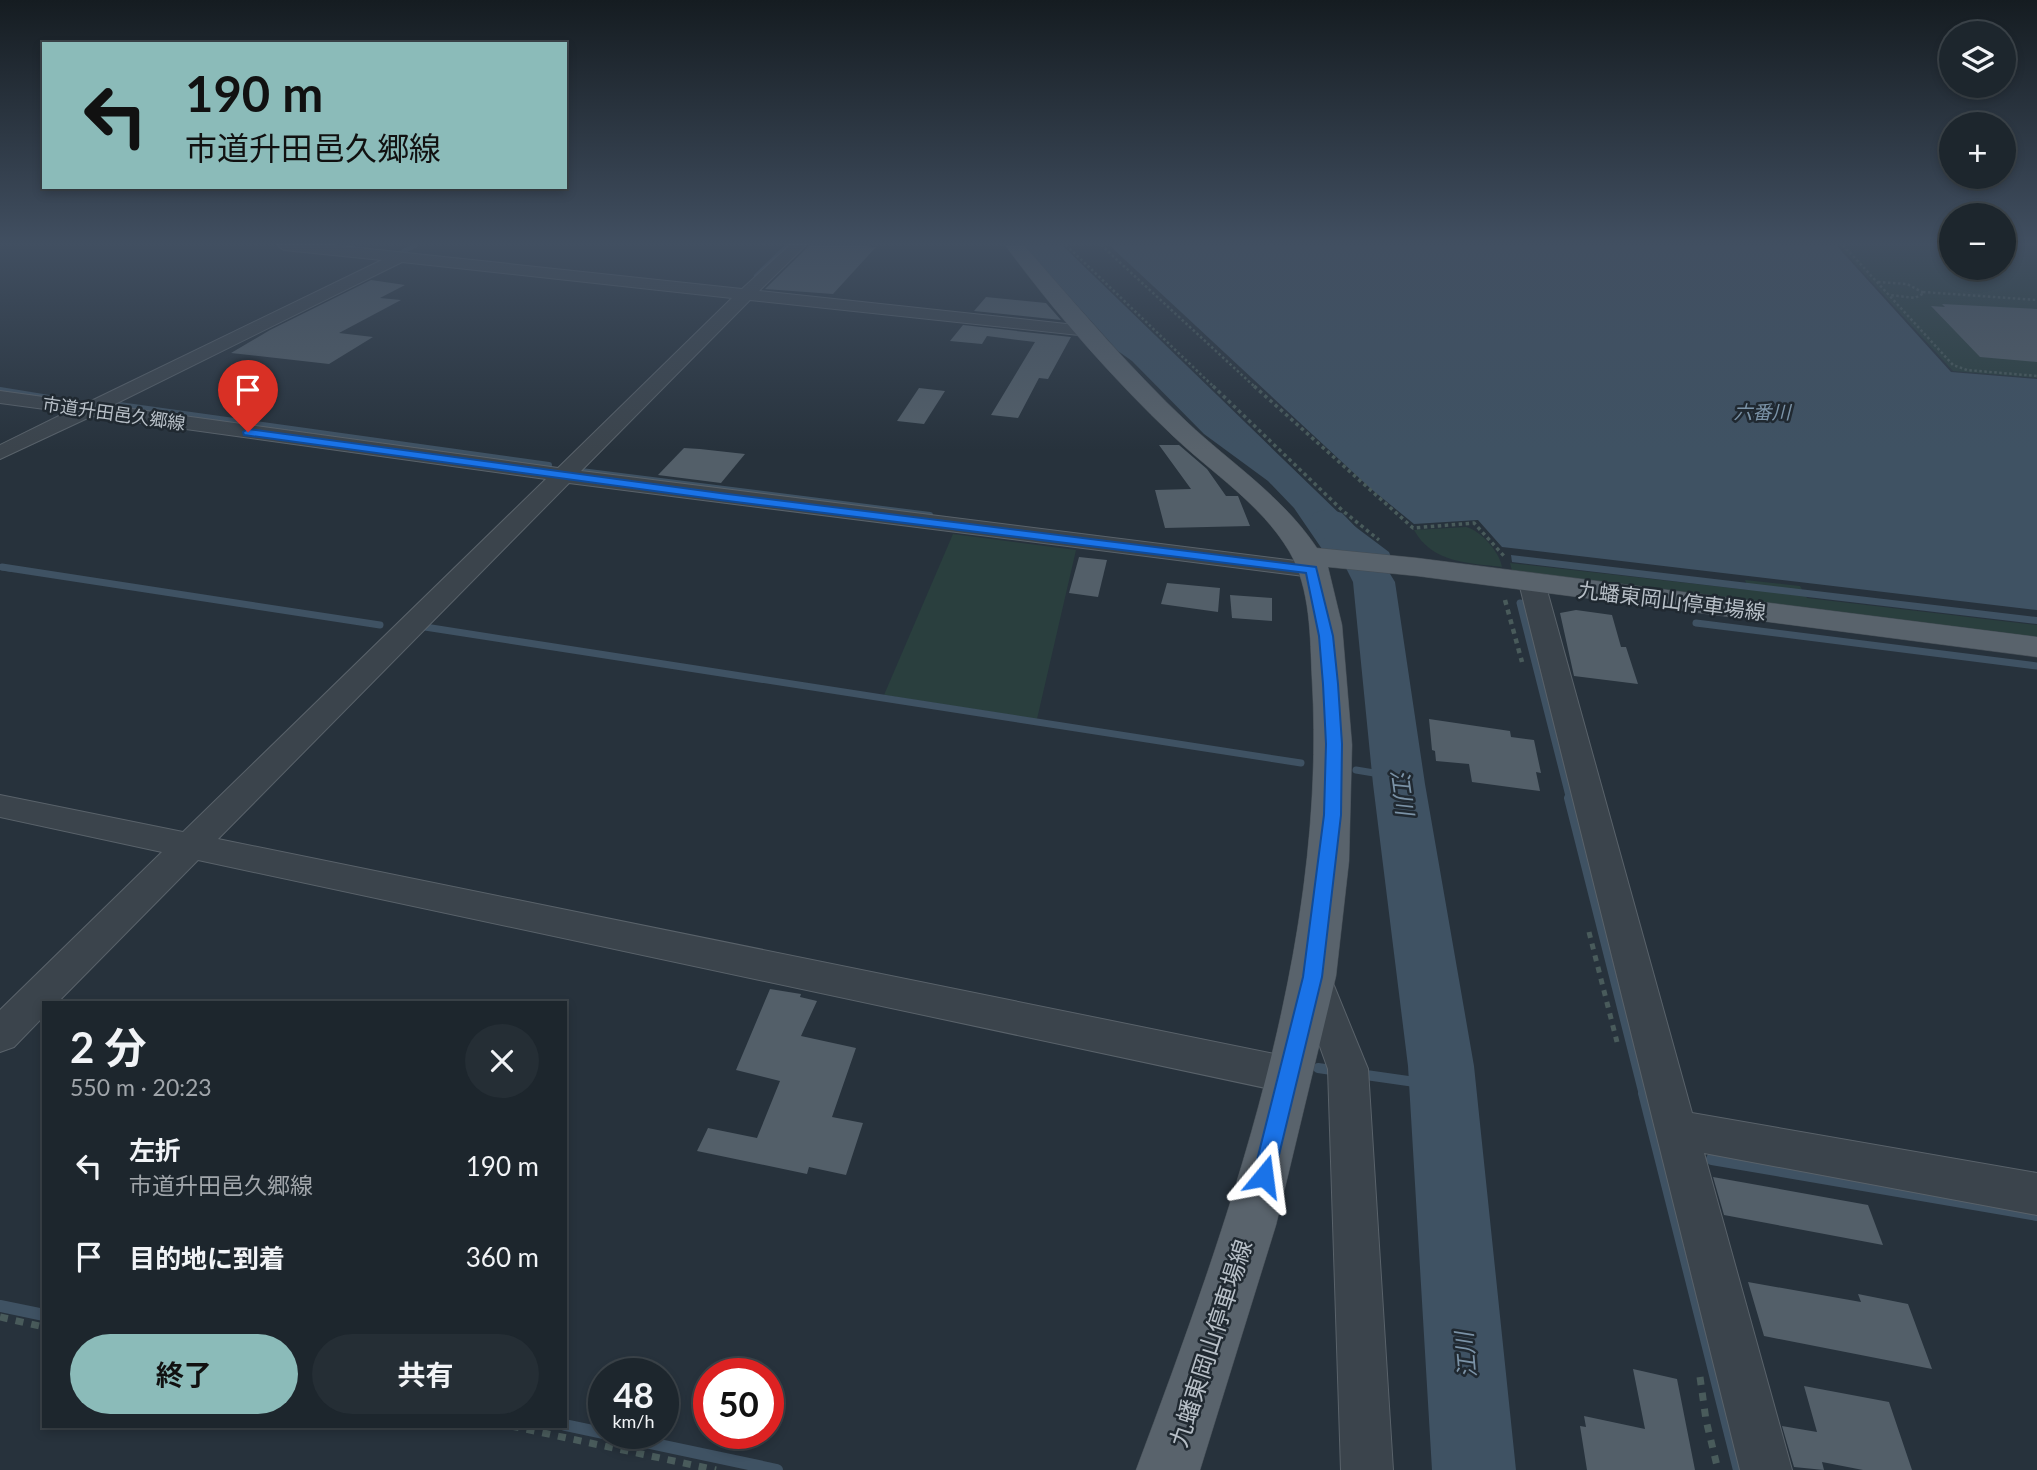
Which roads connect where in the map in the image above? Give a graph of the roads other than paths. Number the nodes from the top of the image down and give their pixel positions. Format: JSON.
{"nodes":[{"id":1,"x":278,"y":314,"type":"edge"},
{"id":2,"x":721,"y":314,"type":"edge"},
{"id":3,"x":914,"y":314,"type":"edge"},
{"id":4,"x":1073,"y":314,"type":"edge"},
{"id":5,"x":1088,"y":331,"type":"junction"},
{"id":6,"x":0,"y":397,"type":"edge"},
{"id":7,"x":80,"y":409,"type":"junction"},
{"id":8,"x":0,"y":453,"type":"edge"},
{"id":9,"x":558,"y":474,"type":"junction"},
{"id":10,"x":1316,"y":562,"type":"junction"},
{"id":11,"x":1521,"y":581,"type":"junction"},
{"id":12,"x":2037,"y":647,"type":"edge"},
{"id":13,"x":0,"y":806,"type":"edge"},
{"id":14,"x":182,"y":844,"type":"junction"},
{"id":15,"x":1312,"y":977,"type":"junction"},
{"id":16,"x":0,"y":1035,"type":"edge"},
{"id":17,"x":1289,"y":1075,"type":"junction"},
{"id":18,"x":1676,"y":1129,"type":"junction"},
{"id":19,"x":2037,"y":1194,"type":"edge"},
{"id":20,"x":1168,"y":1470,"type":"edge"},
{"id":21,"x":1367,"y":1470,"type":"edge"},
{"id":22,"x":1766,"y":1470,"type":"edge"}],
"edges":[{"from":1,"to":7,"type":"street"},
{"from":2,"to":9,"type":"street"},
{"from":3,"to":5,"type":"street"},
{"from":4,"to":5,"type":"main road","name":"九蟠東岡山停車場線"},
{"from":5,"to":10,"type":"main road","name":"九蟠東岡山停車場線"},
{"from":6,"to":7,"type":"street","name":"市道升田邑久郷線"},
{"from":7,"to":8,"type":"street"},
{"from":7,"to":9,"type":"street","name":"市道升田邑久郷線"},
{"from":9,"to":10,"type":"street","name":"市道升田邑久郷線"},
{"from":9,"to":14,"type":"street"},
{"from":10,"to":11,"type":"main road","name":"九蟠東岡山停車場線"},
{"from":10,"to":15,"type":"main road","name":"九蟠東岡山停車場線"},
{"from":11,"to":12,"type":"main road","name":"九蟠東岡山停車場線"},
{"from":11,"to":18,"type":"street"},
{"from":13,"to":14,"type":"street"},
{"from":14,"to":16,"type":"street"},
{"from":14,"to":17,"type":"street"},
{"from":15,"to":17,"type":"main road","name":"九蟠東岡山停車場線"},
{"from":15,"to":21,"type":"street"},
{"from":17,"to":20,"type":"main road","name":"九蟠東岡山停車場線"},
{"from":18,"to":19,"type":"street"},
{"from":18,"to":22,"type":"street"}]}
